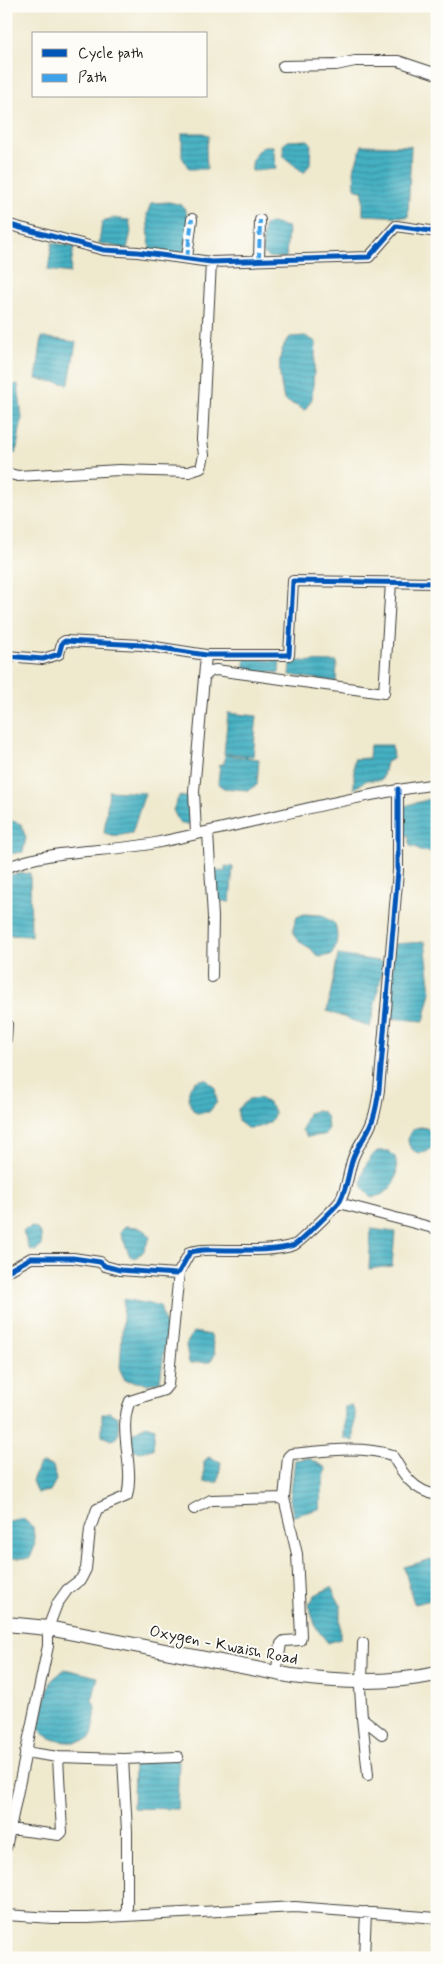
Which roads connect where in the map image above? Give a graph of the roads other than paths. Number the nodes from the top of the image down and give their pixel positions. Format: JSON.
{"nodes":[{"id":1,"x":283,"y":66,"type":"dead end"},
{"id":2,"x":437,"y":74,"type":"edge"},
{"id":3,"x":192,"y":219,"type":"dead end"},
{"id":4,"x":260,"y":220,"type":"dead end"},
{"id":5,"x":6,"y":224,"type":"edge"},
{"id":6,"x":437,"y":232,"type":"edge"},
{"id":7,"x":187,"y":258,"type":"junction"},
{"id":8,"x":259,"y":260,"type":"junction"},
{"id":9,"x":211,"y":262,"type":"junction"},
{"id":10,"x":6,"y":473,"type":"edge"},
{"id":11,"x":391,"y":582,"type":"junction"},
{"id":12,"x":437,"y":583,"type":"edge"},
{"id":13,"x":206,"y":655,"type":"junction"},
{"id":14,"x":6,"y":656,"type":"edge"},
{"id":15,"x":204,"y":677,"type":"junction"},
{"id":16,"x":437,"y":784,"type":"edge"},
{"id":17,"x":398,"y":789,"type":"junction"},
{"id":18,"x":208,"y":832,"type":"junction"},
{"id":19,"x":196,"y":834,"type":"junction"},
{"id":20,"x":6,"y":868,"type":"edge"},
{"id":21,"x":212,"y":976,"type":"dead end"},
{"id":22,"x":7,"y":1024,"type":"edge"},
{"id":23,"x":6,"y":1039,"type":"edge"},
{"id":24,"x":339,"y":1204,"type":"junction"},
{"id":25,"x":437,"y":1229,"type":"edge"},
{"id":26,"x":6,"y":1272,"type":"edge"},
{"id":27,"x":179,"y":1272,"type":"junction"},
{"id":28,"x":437,"y":1495,"type":"edge"},
{"id":29,"x":284,"y":1498,"type":"junction"},
{"id":30,"x":194,"y":1509,"type":"dead end"},
{"id":31,"x":6,"y":1624,"type":"edge"},
{"id":32,"x":6,"y":1632,"type":"edge"},
{"id":33,"x":48,"y":1632,"type":"junction"},
{"id":34,"x":363,"y":1643,"type":"dead end"},
{"id":35,"x":276,"y":1673,"type":"junction"},
{"id":36,"x":437,"y":1674,"type":"edge"},
{"id":37,"x":437,"y":1680,"type":"edge"},
{"id":38,"x":361,"y":1685,"type":"junction"},
{"id":39,"x":362,"y":1718,"type":"junction"},
{"id":40,"x":382,"y":1734,"type":"dead end"},
{"id":41,"x":25,"y":1752,"type":"junction"},
{"id":42,"x":58,"y":1756,"type":"junction"},
{"id":43,"x":178,"y":1757,"type":"dead end"},
{"id":44,"x":123,"y":1760,"type":"junction"},
{"id":45,"x":368,"y":1775,"type":"dead end"},
{"id":46,"x":10,"y":1829,"type":"junction"},
{"id":47,"x":6,"y":1848,"type":"edge"},
{"id":48,"x":366,"y":1912,"type":"junction"},
{"id":49,"x":6,"y":1915,"type":"edge"},
{"id":50,"x":127,"y":1915,"type":"junction"},
{"id":51,"x":437,"y":1918,"type":"edge"},
{"id":52,"x":364,"y":1958,"type":"edge"}],
"edges":[{"from":1,"to":2,"type":"street"},
{"from":3,"to":7,"type":"street"},
{"from":4,"to":8,"type":"street"},
{"from":5,"to":7,"type":"street"},
{"from":6,"to":8,"type":"street"},
{"from":7,"to":9,"type":"street"},
{"from":8,"to":9,"type":"street"},
{"from":9,"to":10,"type":"street"},
{"from":11,"to":12,"type":"street"},
{"from":11,"to":13,"type":"street"},
{"from":11,"to":15,"type":"street"},
{"from":13,"to":14,"type":"street"},
{"from":13,"to":15,"type":"street"},
{"from":15,"to":19,"type":"street"},
{"from":16,"to":17,"type":"street"},
{"from":17,"to":18,"type":"street"},
{"from":17,"to":24,"type":"street"},
{"from":18,"to":19,"type":"street"},
{"from":18,"to":21,"type":"street"},
{"from":19,"to":20,"type":"street"},
{"from":22,"to":23,"type":"street"},
{"from":24,"to":25,"type":"street"},
{"from":24,"to":27,"type":"street"},
{"from":26,"to":27,"type":"street"},
{"from":27,"to":33,"type":"street"},
{"from":28,"to":29,"type":"street"},
{"from":29,"to":30,"type":"street"},
{"from":29,"to":35,"type":"street"},
{"from":31,"to":33,"type":"main road","name":"Oxygen - Kwaish Road"},
{"from":32,"to":33,"type":"main road","name":"Oxygen - Kwaish Road"},
{"from":33,"to":35,"type":"main road","name":"Oxygen - Kwaish Road"},
{"from":33,"to":38,"type":"main road","name":"Oxygen - Kwaish Road"},
{"from":33,"to":41,"type":"street"},
{"from":34,"to":38,"type":"street"},
{"from":35,"to":38,"type":"main road","name":"Oxygen - Kwaish Road"},
{"from":36,"to":38,"type":"main road","name":"Oxygen - Kwaish Road"},
{"from":37,"to":38,"type":"main road","name":"Oxygen - Kwaish Road"},
{"from":38,"to":39,"type":"street"},
{"from":39,"to":40,"type":"street"},
{"from":39,"to":45,"type":"street"},
{"from":41,"to":42,"type":"street"},
{"from":41,"to":46,"type":"street"},
{"from":42,"to":44,"type":"street"},
{"from":42,"to":46,"type":"street"},
{"from":43,"to":44,"type":"street"},
{"from":44,"to":50,"type":"street"},
{"from":46,"to":47,"type":"street"},
{"from":48,"to":50,"type":"street"},
{"from":48,"to":51,"type":"street"},
{"from":48,"to":52,"type":"street"},
{"from":49,"to":50,"type":"street"}]}
